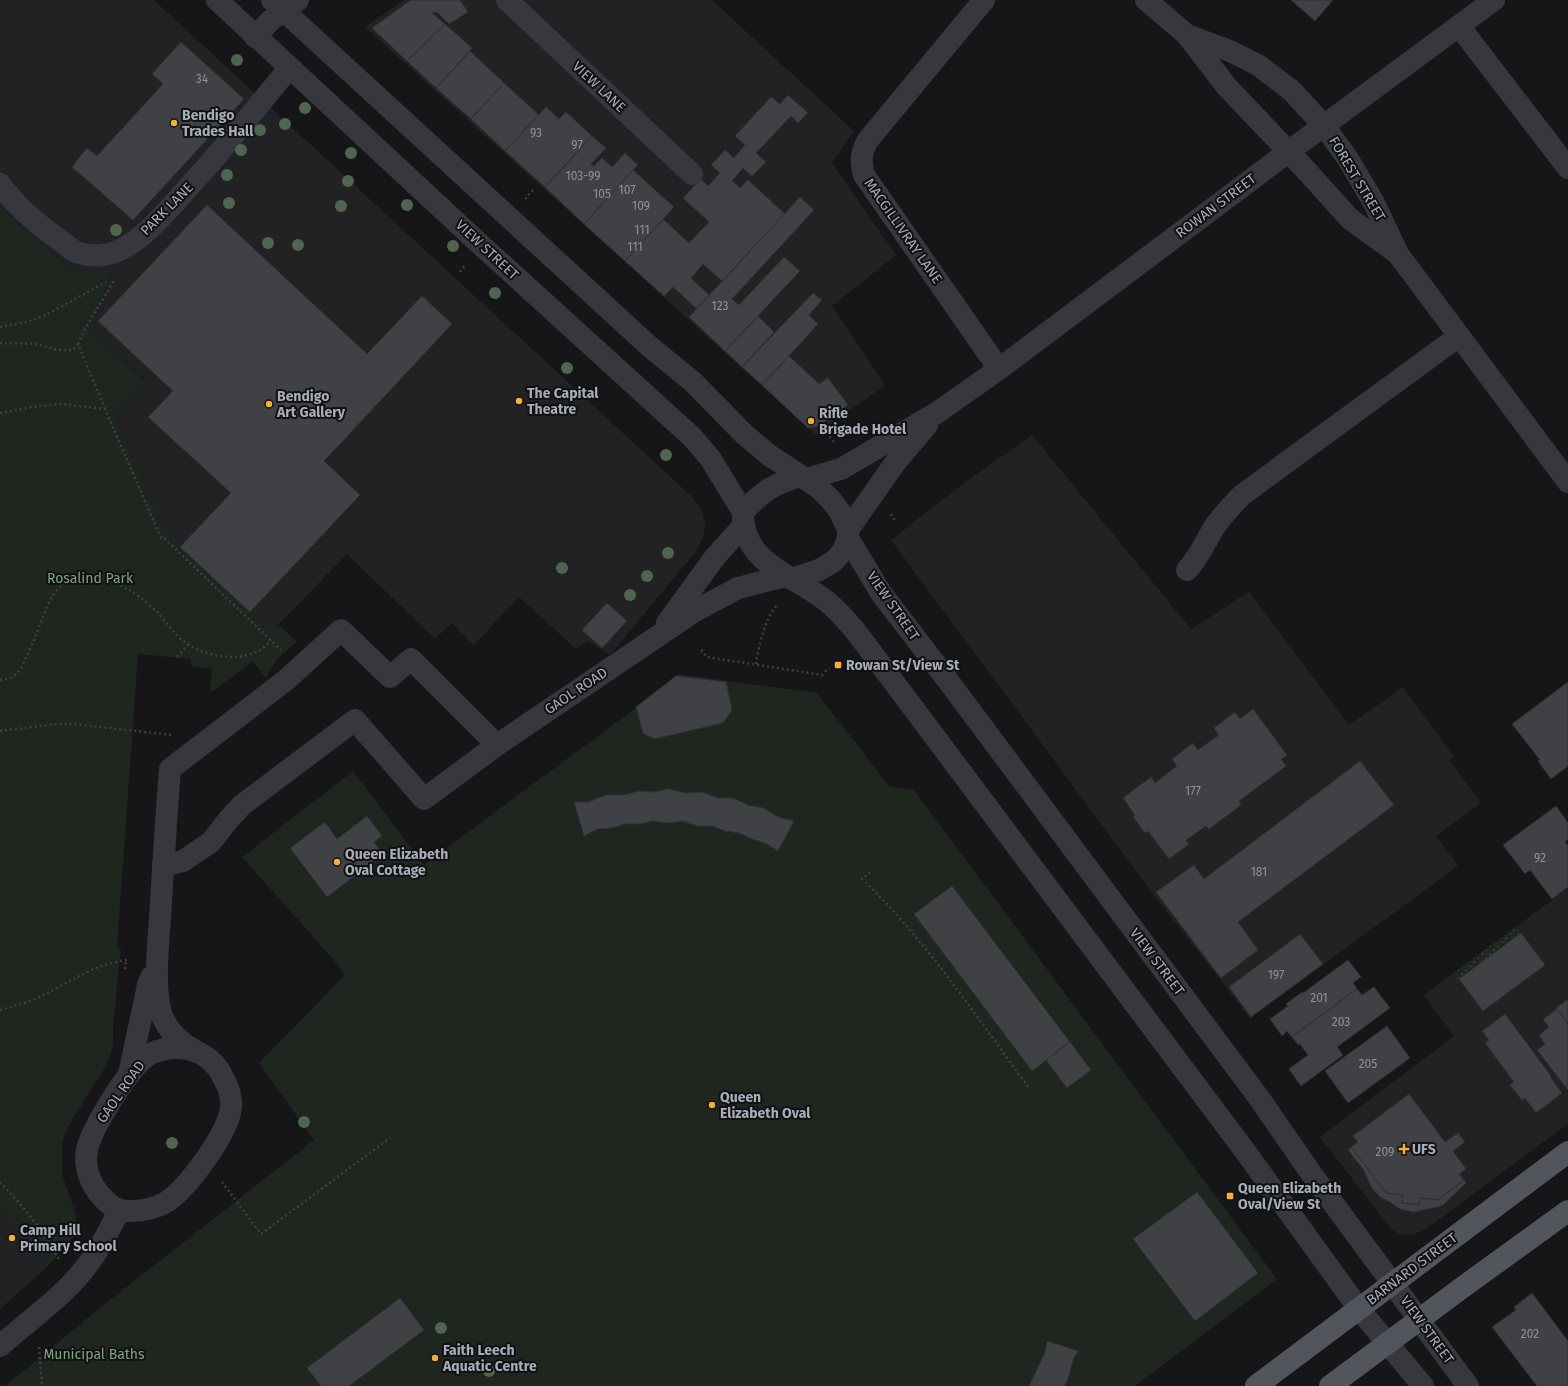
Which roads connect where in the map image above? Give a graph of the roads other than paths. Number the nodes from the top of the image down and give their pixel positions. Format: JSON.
{"nodes":[{"id":1,"x":217,"y":0,"type":"edge"},
{"id":2,"x":507,"y":0,"type":"edge"},
{"id":3,"x":984,"y":0,"type":"edge"},
{"id":4,"x":1146,"y":0,"type":"edge"},
{"id":5,"x":1494,"y":0,"type":"edge"},
{"id":6,"x":285,"y":3,"type":"edge"},
{"id":7,"x":1459,"y":26,"type":"junction"},
{"id":8,"x":1187,"y":35,"type":"junction"},
{"id":9,"x":255,"y":36,"type":"junction"},
{"id":10,"x":289,"y":68,"type":"junction"},
{"id":11,"x":1324,"y":126,"type":"junction"},
{"id":12,"x":1288,"y":152,"type":"junction"},
{"id":13,"x":1568,"y":168,"type":"edge"},
{"id":14,"x":692,"y":174,"type":"dead end"},
{"id":15,"x":0,"y":184,"type":"edge"},
{"id":16,"x":1398,"y":254,"type":"junction"},
{"id":17,"x":1459,"y":336,"type":"junction"},
{"id":18,"x":999,"y":369,"type":"junction"},
{"id":19,"x":938,"y":412,"type":"junction"},
{"id":20,"x":803,"y":478,"type":"junction"},
{"id":21,"x":1568,"y":482,"type":"edge"},
{"id":22,"x":743,"y":519,"type":"junction"},
{"id":23,"x":848,"y":534,"type":"junction"},
{"id":24,"x":1187,"y":570,"type":"dead end"},
{"id":25,"x":789,"y":577,"type":"junction"},
{"id":26,"x":656,"y":638,"type":"junction"},
{"id":27,"x":497,"y":745,"type":"junction"},
{"id":28,"x":163,"y":866,"type":"junction"},
{"id":29,"x":158,"y":958,"type":"junction"},
{"id":30,"x":194,"y":1050,"type":"junction"},
{"id":31,"x":129,"y":1075,"type":"junction"},
{"id":32,"x":1568,"y":1152,"type":"edge"},
{"id":33,"x":119,"y":1210,"type":"junction"},
{"id":34,"x":1568,"y":1211,"type":"edge"},
{"id":35,"x":1393,"y":1284,"type":"junction"},
{"id":36,"x":1359,"y":1309,"type":"junction"},
{"id":37,"x":1420,"y":1319,"type":"junction"},
{"id":38,"x":1387,"y":1343,"type":"junction"},
{"id":39,"x":1,"y":1345,"type":"edge"},
{"id":40,"x":1256,"y":1386,"type":"edge"},
{"id":41,"x":1330,"y":1386,"type":"edge"},
{"id":42,"x":1423,"y":1386,"type":"edge"},
{"id":43,"x":1468,"y":1386,"type":"edge"}],
"edges":[{"from":1,"to":9,"type":"street","name":"VIEW STREET"},
{"from":2,"to":14,"type":"street","name":"VIEW LANE"},
{"from":3,"to":18,"type":"street","name":"MACGILLIVRAY LANE"},
{"from":4,"to":8,"type":"street","name":"FOREST STREET"},
{"from":5,"to":7,"type":"street","name":"ROWAN STREET"},
{"from":6,"to":9,"type":"street"},
{"from":6,"to":20,"type":"street"},
{"from":7,"to":11,"type":"street","name":"ROWAN STREET"},
{"from":7,"to":13,"type":"street"},
{"from":8,"to":11,"type":"street","name":"FOREST STREET"},
{"from":8,"to":12,"type":"street","name":"FOREST STREET"},
{"from":9,"to":10,"type":"street","name":"VIEW STREET"},
{"from":10,"to":15,"type":"street","name":"PARK LANE"},
{"from":10,"to":22,"type":"street","name":"VIEW STREET"},
{"from":11,"to":12,"type":"street","name":"ROWAN STREET"},
{"from":11,"to":16,"type":"street","name":"FOREST STREET"},
{"from":12,"to":16,"type":"street","name":"FOREST STREET"},
{"from":12,"to":18,"type":"street","name":"ROWAN STREET"},
{"from":16,"to":17,"type":"street","name":"FOREST STREET"},
{"from":17,"to":21,"type":"street","name":"FOREST STREET"},
{"from":17,"to":24,"type":"street"},
{"from":18,"to":19,"type":"street","name":"ROWAN STREET"},
{"from":19,"to":20,"type":"street","name":"ROWAN STREET"},
{"from":19,"to":23,"type":"street","name":"ROWAN STREET"},
{"from":20,"to":22,"type":"street"},
{"from":20,"to":23,"type":"street"},
{"from":22,"to":25,"type":"street"},
{"from":22,"to":26,"type":"street","name":"GAOL ROAD"},
{"from":23,"to":25,"type":"street"},
{"from":23,"to":35,"type":"street","name":"VIEW STREET"},
{"from":25,"to":26,"type":"street","name":"GAOL ROAD"},
{"from":25,"to":36,"type":"street"},
{"from":26,"to":27,"type":"street","name":"GAOL ROAD"},
{"from":27,"to":28,"type":"street","name":"GAOL ROAD"},
{"from":27,"to":28,"type":"street"},
{"from":28,"to":29,"type":"street"},
{"from":29,"to":30,"type":"street"},
{"from":29,"to":31,"type":"street"},
{"from":30,"to":31,"type":"street","name":"GAOL ROAD"},
{"from":30,"to":33,"type":"street","name":"GAOL ROAD"},
{"from":31,"to":33,"type":"street","name":"GAOL ROAD"},
{"from":32,"to":35,"type":"main road","name":"BARNARD STREET"},
{"from":33,"to":39,"type":"street"},
{"from":34,"to":37,"type":"main road"},
{"from":35,"to":36,"type":"main road","name":"BARNARD STREET"},
{"from":35,"to":37,"type":"street","name":"VIEW STREET"},
{"from":36,"to":38,"type":"street"},
{"from":36,"to":40,"type":"main road","name":"BARNARD STREET"},
{"from":37,"to":38,"type":"main road"},
{"from":37,"to":43,"type":"street","name":"VIEW STREET"},
{"from":38,"to":41,"type":"main road"},
{"from":38,"to":42,"type":"street"}]}
